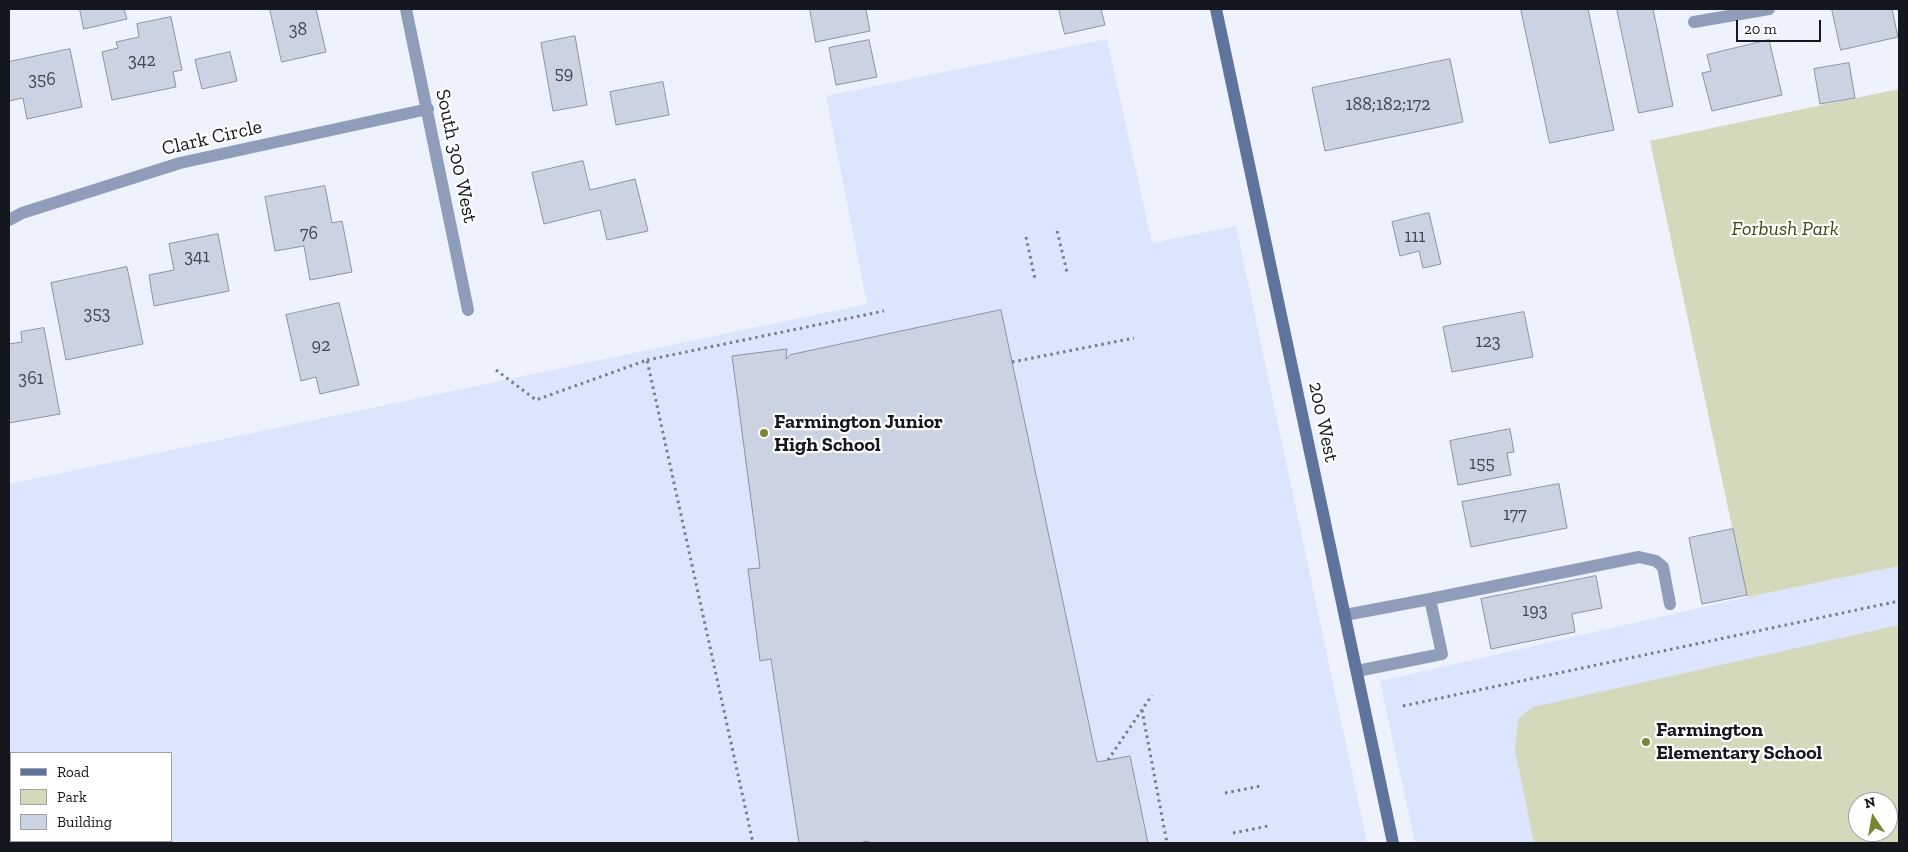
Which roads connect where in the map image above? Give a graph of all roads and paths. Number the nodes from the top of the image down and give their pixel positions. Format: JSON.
{"nodes":[{"id":1,"x":406,"y":9,"type":"edge"},
{"id":2,"x":1216,"y":9,"type":"edge"},
{"id":3,"x":1769,"y":9,"type":"edge"},
{"id":4,"x":1694,"y":22,"type":"dead end"},
{"id":5,"x":428,"y":109,"type":"junction"},
{"id":6,"x":9,"y":220,"type":"edge"},
{"id":7,"x":1057,"y":231,"type":"dead end"},
{"id":8,"x":1026,"y":237,"type":"dead end"},
{"id":9,"x":1067,"y":272,"type":"dead end"},
{"id":10,"x":1035,"y":279,"type":"dead end"},
{"id":11,"x":468,"y":310,"type":"dead end"},
{"id":12,"x":884,"y":311,"type":"dead end"},
{"id":13,"x":1134,"y":338,"type":"dead end"},
{"id":14,"x":647,"y":360,"type":"junction"},
{"id":15,"x":1012,"y":362,"type":"dead end"},
{"id":16,"x":496,"y":370,"type":"dead end"},
{"id":17,"x":1430,"y":599,"type":"junction"},
{"id":18,"x":1899,"y":601,"type":"edge"},
{"id":19,"x":1670,"y":604,"type":"dead end"},
{"id":20,"x":1345,"y":615,"type":"junction"},
{"id":21,"x":1356,"y":671,"type":"junction"},
{"id":22,"x":1152,"y":695,"type":"dead end"},
{"id":23,"x":1403,"y":706,"type":"dead end"},
{"id":24,"x":1142,"y":710,"type":"junction"},
{"id":25,"x":1108,"y":760,"type":"dead end"},
{"id":26,"x":1261,"y":786,"type":"dead end"},
{"id":27,"x":1225,"y":794,"type":"dead end"},
{"id":28,"x":1268,"y":826,"type":"dead end"},
{"id":29,"x":1233,"y":833,"type":"dead end"},
{"id":30,"x":753,"y":843,"type":"edge"},
{"id":31,"x":1167,"y":843,"type":"edge"},
{"id":32,"x":1393,"y":843,"type":"edge"}],
"edges":[{"from":1,"to":5,"type":"street","name":"South 300 West"},
{"from":2,"to":20,"type":"main road","name":"200 West"},
{"from":3,"to":4,"type":"street"},
{"from":5,"to":6,"type":"street","name":"Clark Circle"},
{"from":5,"to":11,"type":"street","name":"South 300 West"},
{"from":7,"to":9,"type":"path"},
{"from":8,"to":10,"type":"path"},
{"from":12,"to":14,"type":"path"},
{"from":13,"to":15,"type":"path"},
{"from":14,"to":16,"type":"path"},
{"from":14,"to":30,"type":"path"},
{"from":17,"to":19,"type":"street"},
{"from":17,"to":20,"type":"street"},
{"from":17,"to":21,"type":"street"},
{"from":18,"to":23,"type":"path"},
{"from":20,"to":21,"type":"main road","name":"200 West"},
{"from":21,"to":32,"type":"main road","name":"200 West"},
{"from":22,"to":24,"type":"path"},
{"from":24,"to":25,"type":"path"},
{"from":24,"to":31,"type":"path"},
{"from":26,"to":27,"type":"path"},
{"from":28,"to":29,"type":"path"}]}
